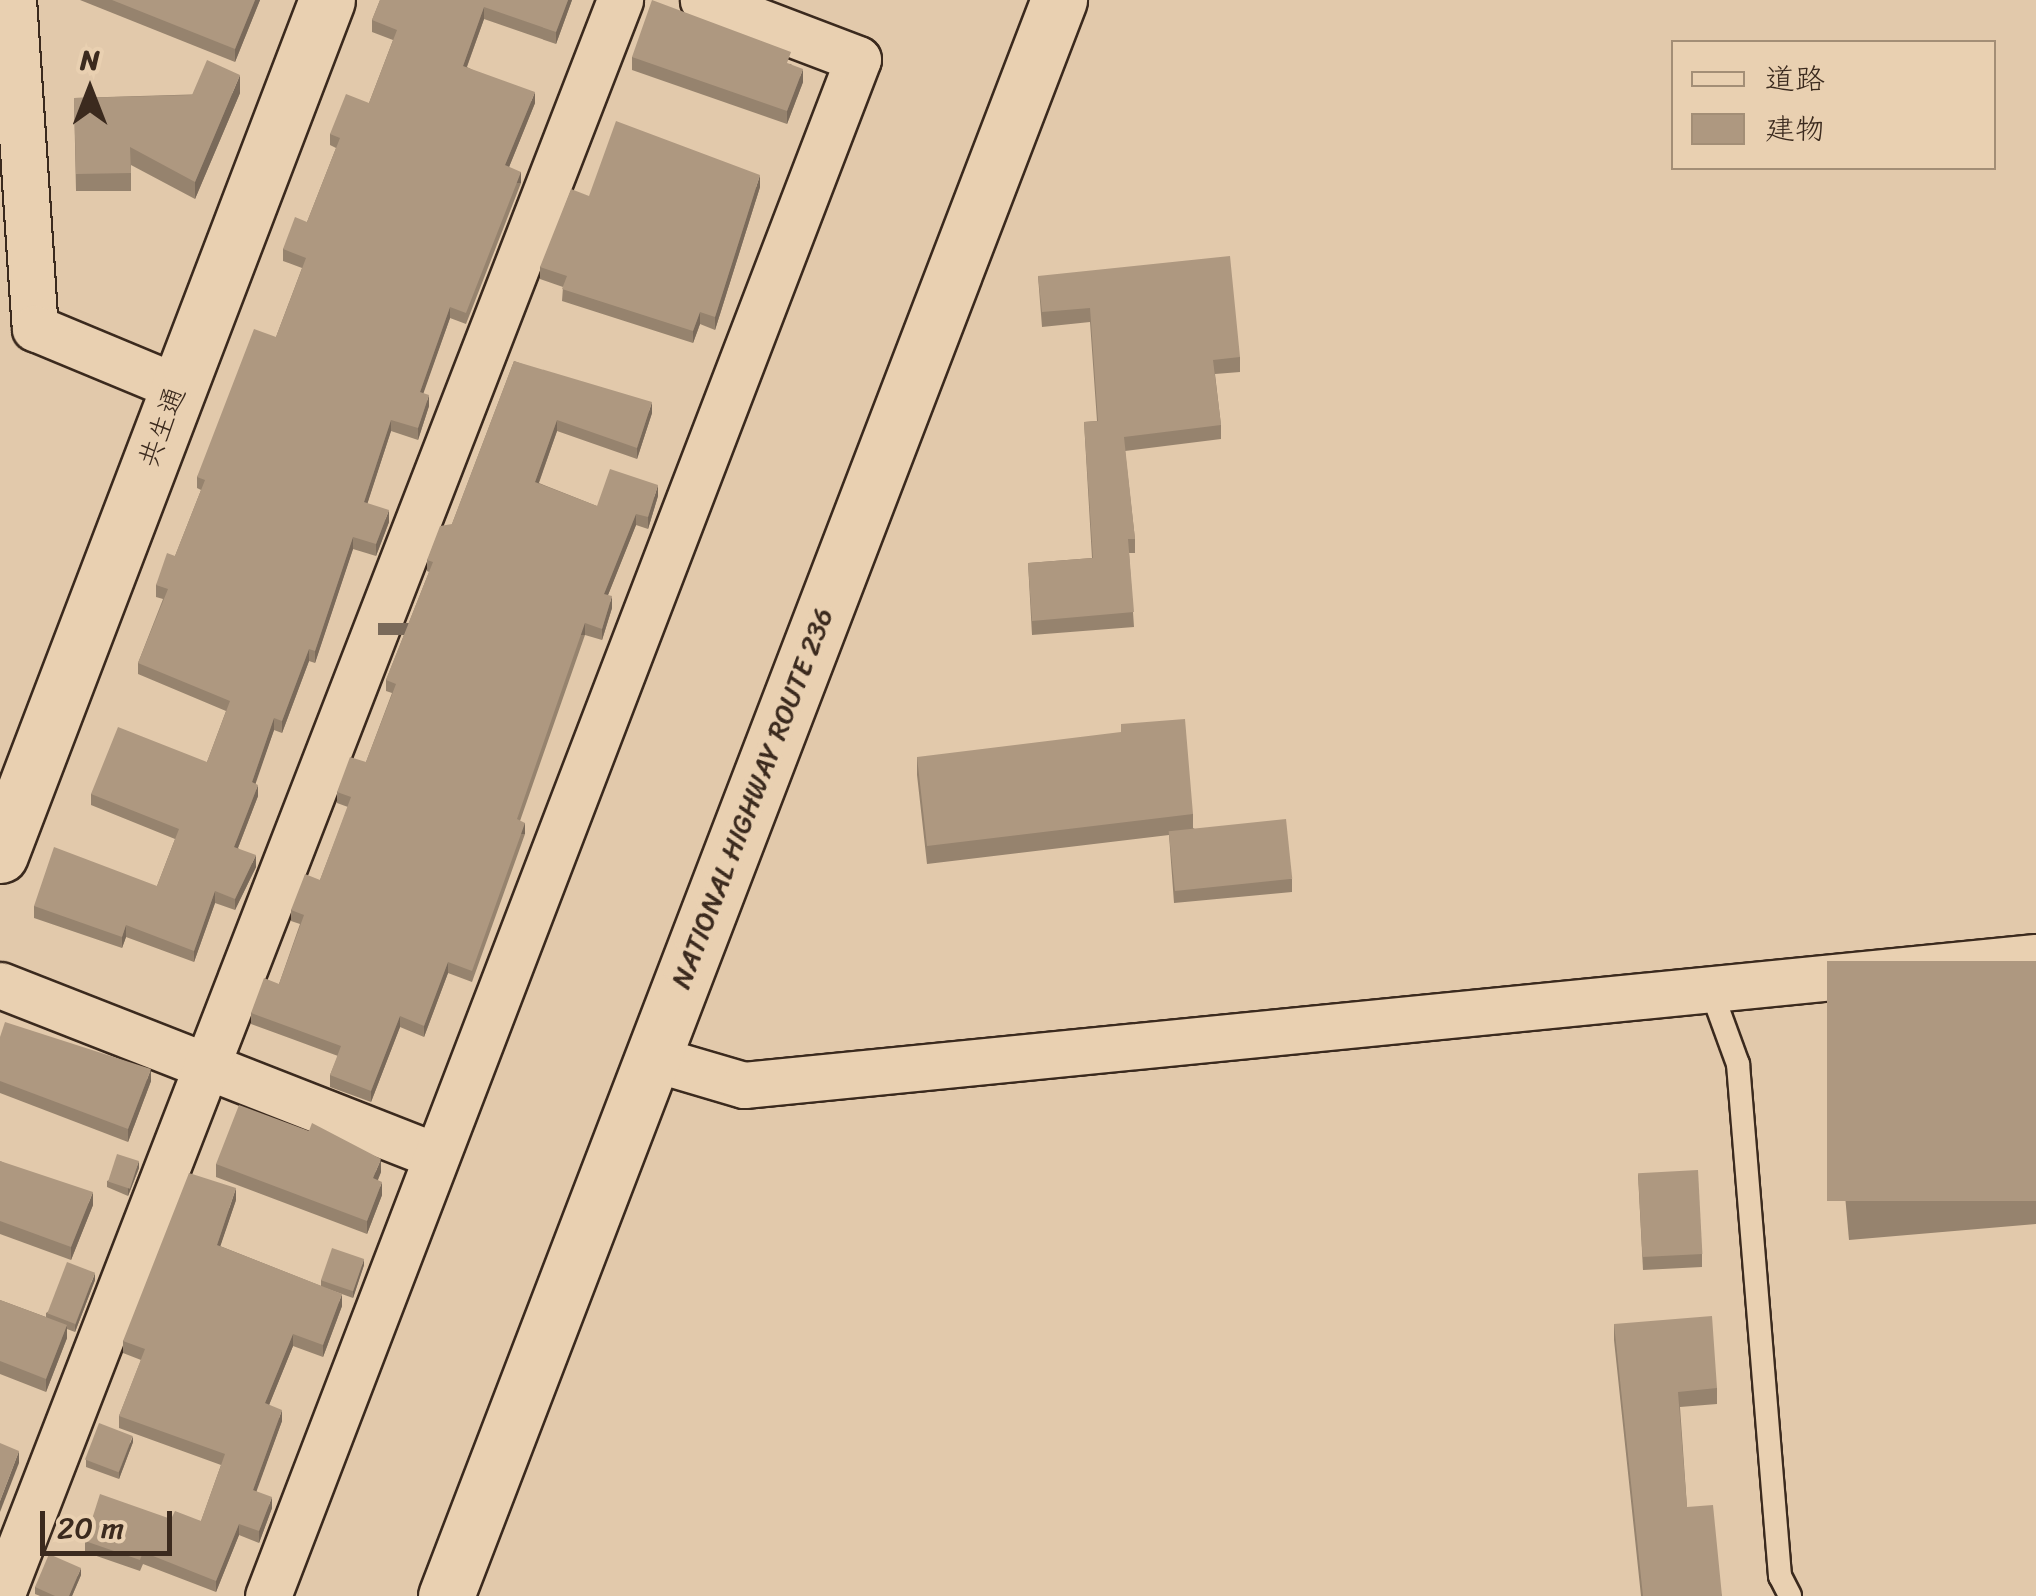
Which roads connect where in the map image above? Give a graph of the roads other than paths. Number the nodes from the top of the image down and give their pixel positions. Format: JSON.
{"nodes":[{"id":1,"x":13,"y":0,"type":"edge"},
{"id":2,"x":327,"y":0,"type":"edge"},
{"id":3,"x":620,"y":0,"type":"edge"},
{"id":4,"x":703,"y":0,"type":"edge"},
{"id":5,"x":1059,"y":0,"type":"edge"},
{"id":6,"x":177,"y":388,"type":"junction"},
{"id":7,"x":0,"y":855,"type":"edge"},
{"id":8,"x":2036,"y":956,"type":"edge"},
{"id":9,"x":0,"y":985,"type":"edge"},
{"id":10,"x":1711,"y":990,"type":"junction"},
{"id":11,"x":652,"y":1058,"type":"junction"},
{"id":12,"x":206,"y":1067,"type":"junction"},
{"id":13,"x":433,"y":1155,"type":"junction"},
{"id":14,"x":1,"y":1596,"type":"edge"},
{"id":15,"x":268,"y":1596,"type":"edge"},
{"id":16,"x":446,"y":1596,"type":"edge"},
{"id":17,"x":1790,"y":1596,"type":"edge"}],
"edges":[{"from":1,"to":6,"type":"street"},
{"from":2,"to":6,"type":"main road","name":"共生通"},
{"from":3,"to":12,"type":"street"},
{"from":4,"to":13,"type":"street"},
{"from":5,"to":11,"type":"main road","name":"NATIONAL HIGHWAY ROUTE 236"},
{"from":6,"to":7,"type":"main road","name":"共生通"},
{"from":8,"to":10,"type":"street"},
{"from":9,"to":12,"type":"street"},
{"from":10,"to":11,"type":"street"},
{"from":10,"to":17,"type":"lane"},
{"from":11,"to":16,"type":"main road","name":"NATIONAL HIGHWAY ROUTE 236"},
{"from":12,"to":13,"type":"street"},
{"from":12,"to":14,"type":"street"},
{"from":13,"to":15,"type":"street"}]}
